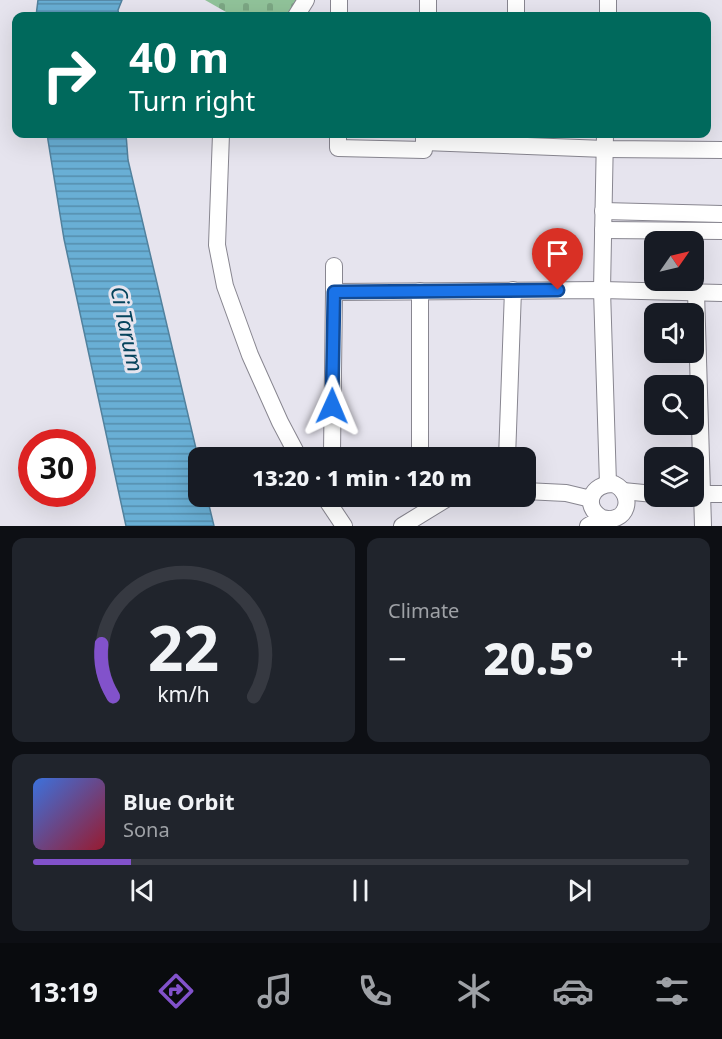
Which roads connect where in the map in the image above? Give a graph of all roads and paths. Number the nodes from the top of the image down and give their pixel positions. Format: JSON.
{"nodes":[{"id":1,"x":221,"y":138,"type":"edge"},
{"id":2,"x":339,"y":138,"type":"edge"},
{"id":3,"x":424,"y":138,"type":"edge"},
{"id":4,"x":515,"y":140,"type":"edge"},
{"id":5,"x":605,"y":141,"type":"edge"},
{"id":6,"x":722,"y":150,"type":"edge"},
{"id":7,"x":603,"y":211,"type":"junction"},
{"id":8,"x":722,"y":214,"type":"edge"},
{"id":9,"x":603,"y":230,"type":"junction"},
{"id":10,"x":722,"y":231,"type":"edge"},
{"id":11,"x":334,"y":266,"type":"dead end"},
{"id":12,"x":513,"y":290,"type":"junction"},
{"id":13,"x":602,"y":290,"type":"junction"},
{"id":14,"x":420,"y":291,"type":"junction"},
{"id":15,"x":334,"y":292,"type":"junction"},
{"id":16,"x":696,"y":292,"type":"junction"},
{"id":17,"x":722,"y":293,"type":"edge"},
{"id":18,"x":293,"y":447,"type":"edge"},
{"id":19,"x":332,"y":447,"type":"edge"},
{"id":20,"x":420,"y":447,"type":"edge"},
{"id":21,"x":507,"y":447,"type":"edge"},
{"id":22,"x":697,"y":447,"type":"edge"},
{"id":23,"x":608,"y":484,"type":"junction"},
{"id":24,"x":536,"y":492,"type":"edge"},
{"id":25,"x":704,"y":494,"type":"edge"},
{"id":26,"x":722,"y":495,"type":"edge"},
{"id":27,"x":644,"y":496,"type":"edge"},
{"id":28,"x":625,"y":498,"type":"junction"},
{"id":29,"x":591,"y":499,"type":"junction"},
{"id":30,"x":331,"y":507,"type":"edge"},
{"id":31,"x":433,"y":507,"type":"edge"},
{"id":32,"x":700,"y":507,"type":"edge"},
{"id":33,"x":595,"y":522,"type":"edge"},
{"id":34,"x":344,"y":526,"type":"edge"},
{"id":35,"x":402,"y":526,"type":"edge"},
{"id":36,"x":704,"y":526,"type":"edge"}],
"edges":[{"from":1,"to":18,"type":"street"},
{"from":2,"to":3,"type":"street"},
{"from":3,"to":4,"type":"street"},
{"from":4,"to":5,"type":"street"},
{"from":5,"to":6,"type":"street"},
{"from":5,"to":7,"type":"street"},
{"from":7,"to":8,"type":"street"},
{"from":7,"to":9,"type":"street"},
{"from":9,"to":10,"type":"street"},
{"from":9,"to":13,"type":"street"},
{"from":11,"to":15,"type":"street"},
{"from":12,"to":13,"type":"street"},
{"from":12,"to":14,"type":"street"},
{"from":12,"to":21,"type":"street"},
{"from":13,"to":16,"type":"street"},
{"from":13,"to":23,"type":"street"},
{"from":14,"to":15,"type":"street"},
{"from":14,"to":20,"type":"street"},
{"from":15,"to":19,"type":"street"},
{"from":16,"to":17,"type":"street"},
{"from":16,"to":22,"type":"street"},
{"from":23,"to":28,"type":"street"},
{"from":23,"to":29,"type":"street"},
{"from":24,"to":29,"type":"street"},
{"from":25,"to":26,"type":"street"},
{"from":27,"to":28,"type":"street"},
{"from":28,"to":33,"type":"street"},
{"from":29,"to":33,"type":"street"},
{"from":30,"to":34,"type":"street"},
{"from":31,"to":35,"type":"street"},
{"from":32,"to":36,"type":"street"}]}
